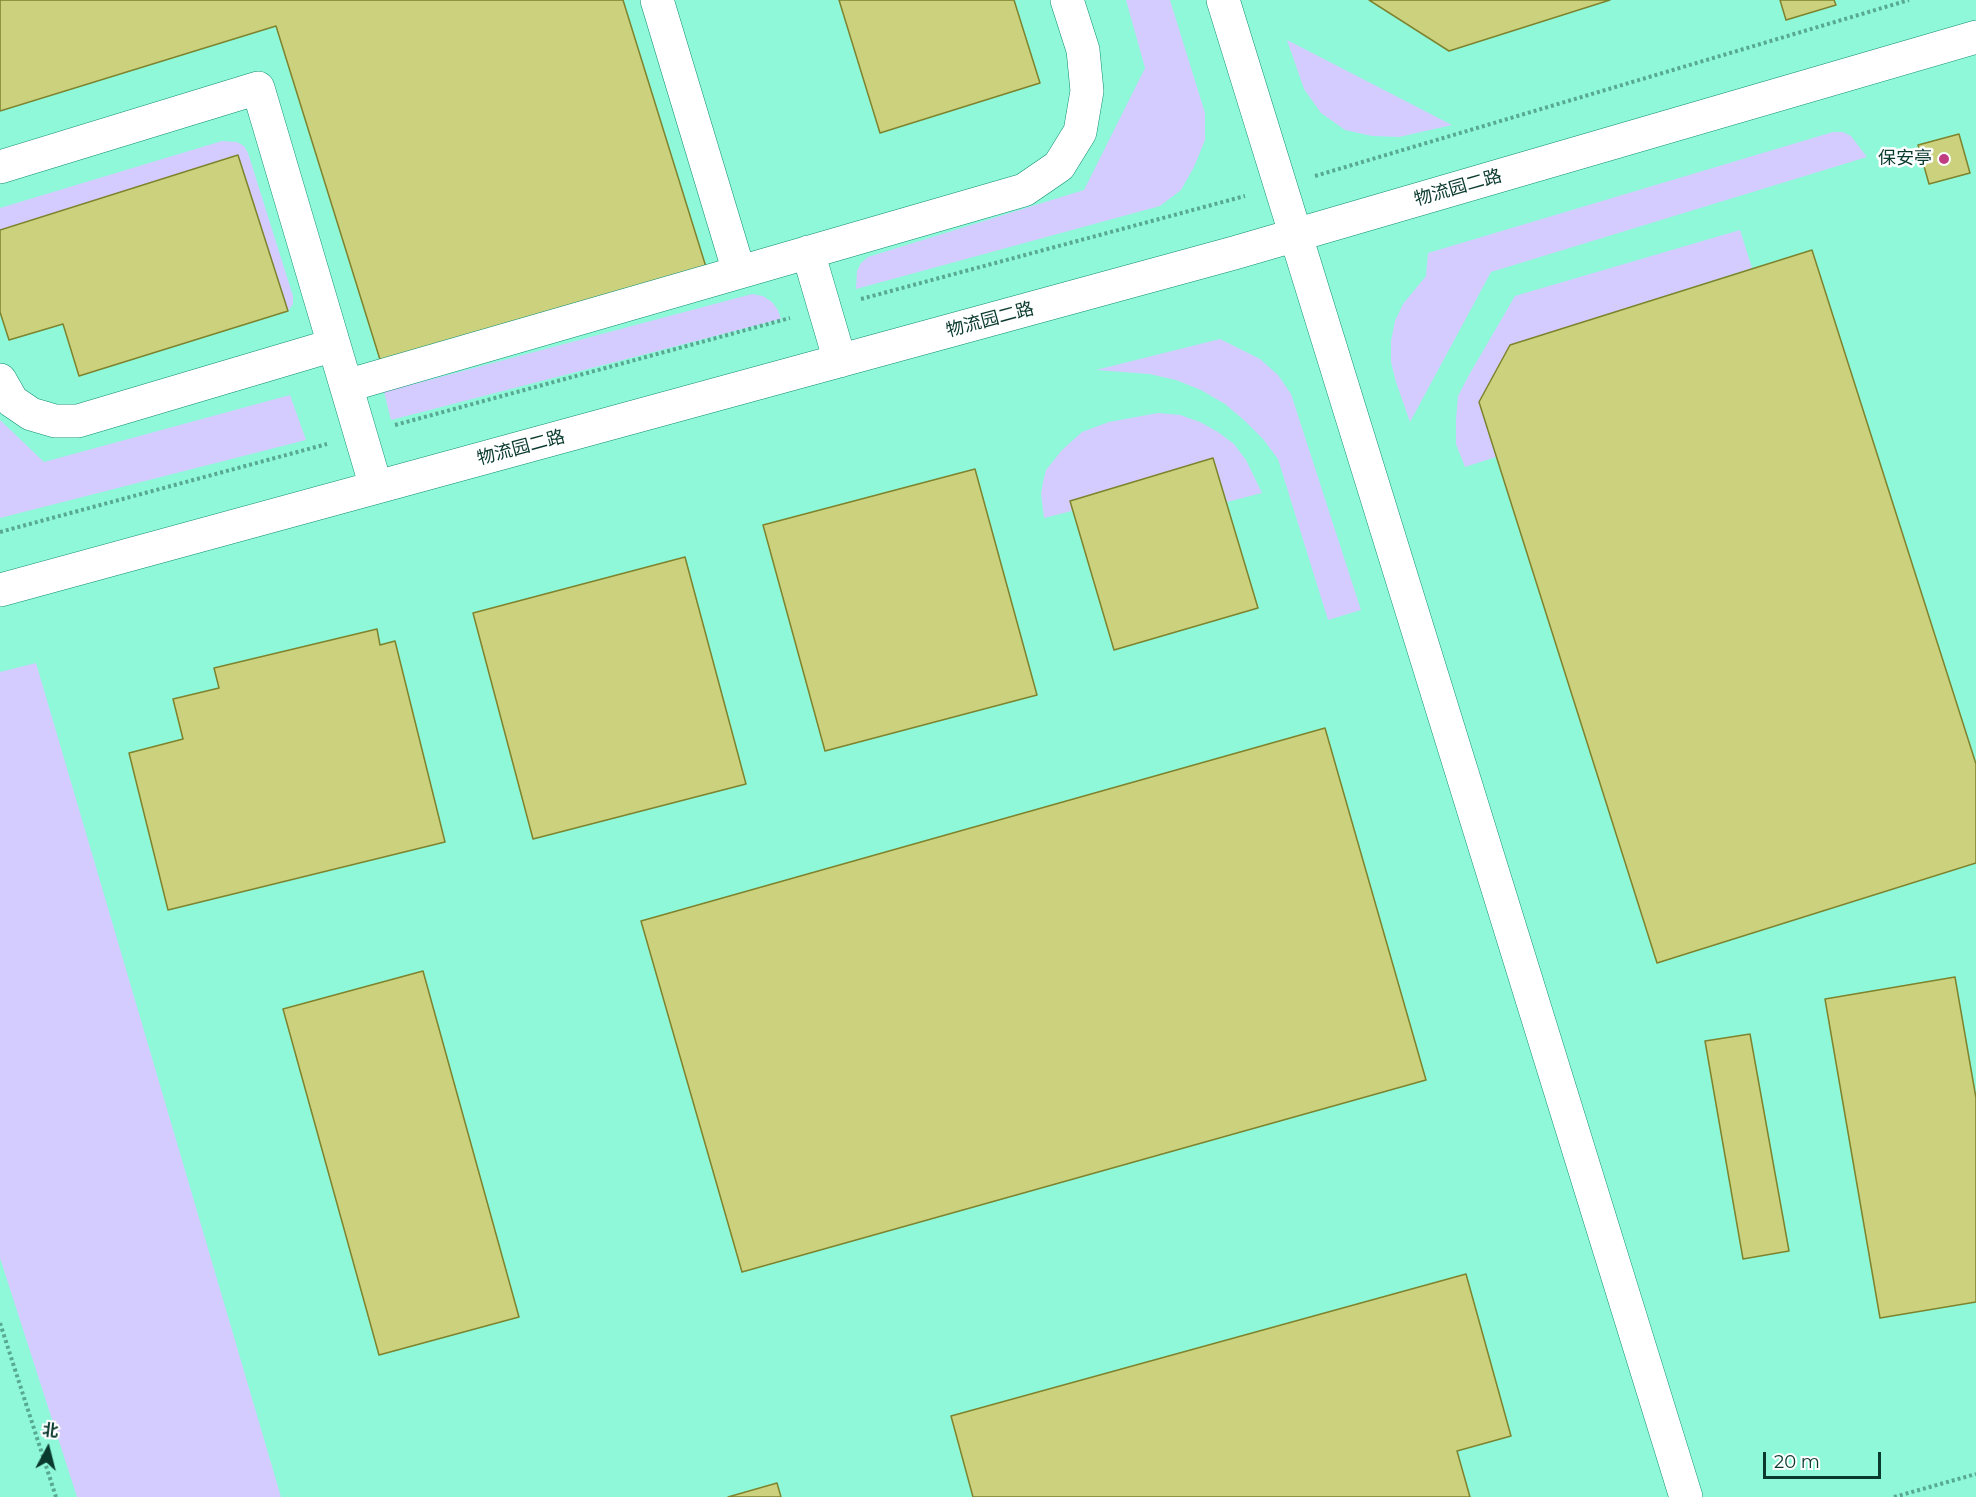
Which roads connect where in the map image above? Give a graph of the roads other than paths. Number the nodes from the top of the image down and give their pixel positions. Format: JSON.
{"nodes":[{"id":1,"x":657,"y":0,"type":"edge"},
{"id":2,"x":1067,"y":0,"type":"edge"},
{"id":3,"x":1223,"y":0,"type":"edge"},
{"id":4,"x":1976,"y":37,"type":"edge"},
{"id":5,"x":0,"y":167,"type":"edge"},
{"id":6,"x":1296,"y":235,"type":"junction"},
{"id":7,"x":808,"y":252,"type":"junction"},
{"id":8,"x":739,"y":272,"type":"junction"},
{"id":9,"x":334,"y":345,"type":"junction"},
{"id":10,"x":840,"y":361,"type":"junction"},
{"id":11,"x":0,"y":380,"type":"edge"},
{"id":12,"x":346,"y":386,"type":"junction"},
{"id":13,"x":376,"y":487,"type":"junction"},
{"id":14,"x":0,"y":590,"type":"edge"},
{"id":15,"x":1686,"y":1497,"type":"edge"}],
"edges":[{"from":1,"to":8,"type":"street"},
{"from":2,"to":7,"type":"street"},
{"from":3,"to":6,"type":"street"},
{"from":4,"to":6,"type":"street","name":"物流园二路"},
{"from":5,"to":9,"type":"street"},
{"from":6,"to":10,"type":"street","name":"物流园二路"},
{"from":6,"to":15,"type":"street"},
{"from":7,"to":8,"type":"street"},
{"from":7,"to":10,"type":"street"},
{"from":8,"to":12,"type":"street"},
{"from":9,"to":11,"type":"street"},
{"from":9,"to":12,"type":"street"},
{"from":10,"to":13,"type":"street","name":"物流园二路"},
{"from":12,"to":13,"type":"street"},
{"from":13,"to":14,"type":"street","name":"物流园二路"}]}
